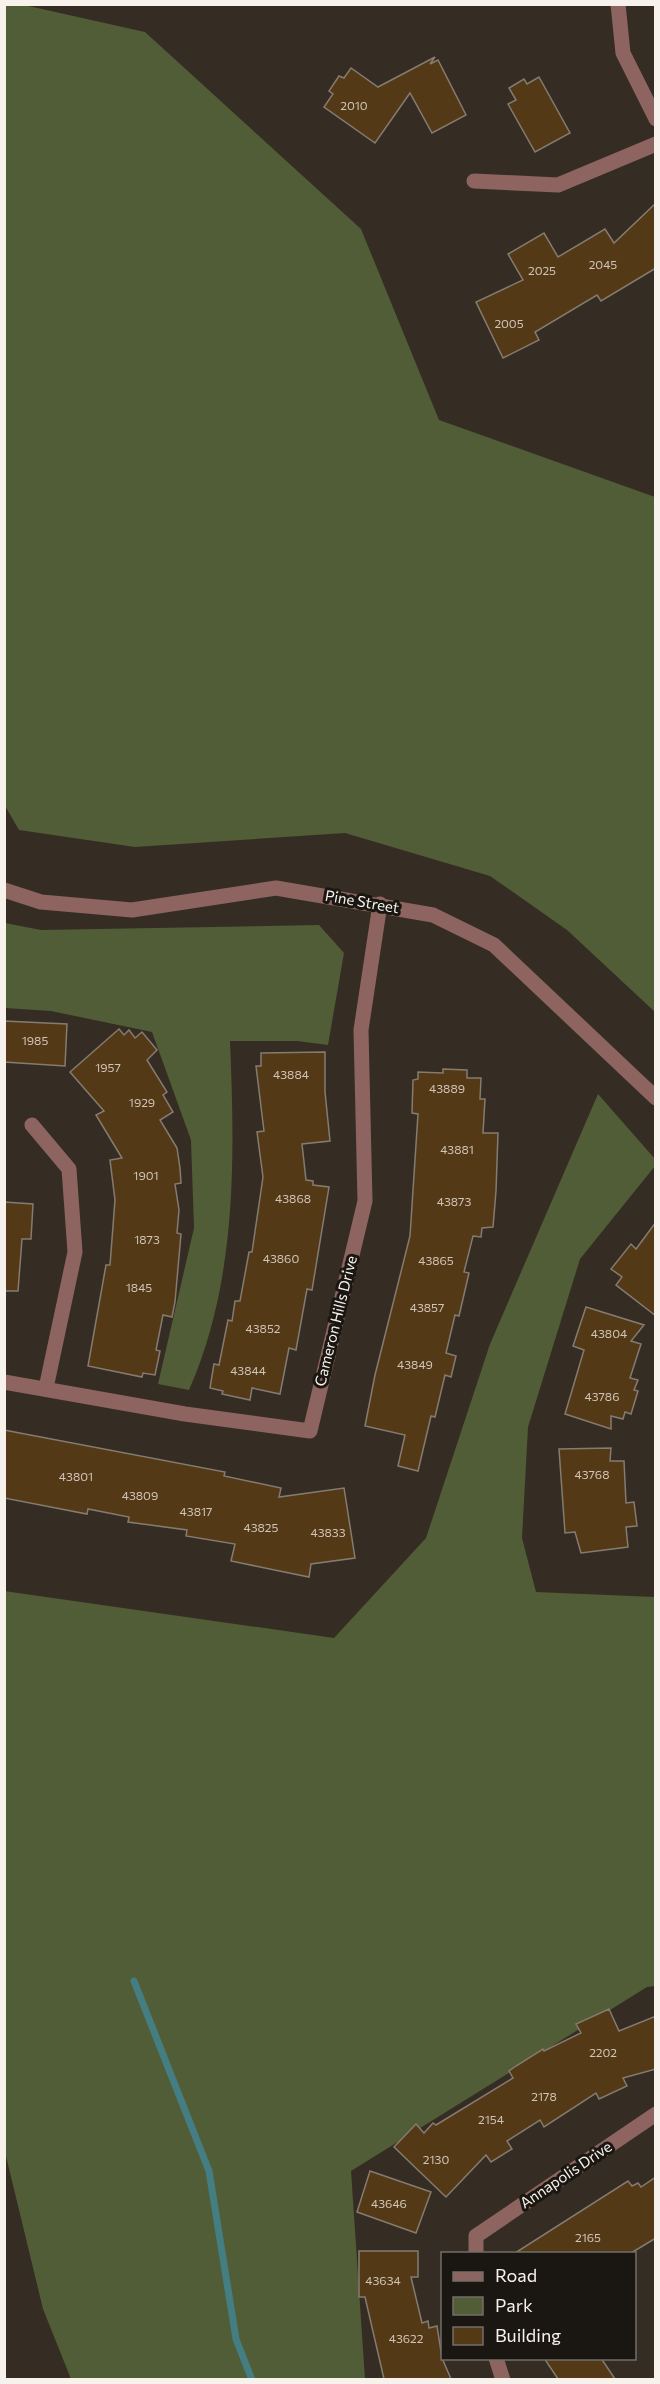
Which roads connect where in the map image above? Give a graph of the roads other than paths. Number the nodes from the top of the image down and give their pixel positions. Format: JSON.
{"nodes":[{"id":1,"x":618,"y":4,"type":"edge"},
{"id":2,"x":656,"y":119,"type":"edge"},
{"id":3,"x":656,"y":144,"type":"edge"},
{"id":4,"x":474,"y":181,"type":"dead end"},
{"id":5,"x":4,"y":890,"type":"edge"},
{"id":6,"x":380,"y":904,"type":"junction"},
{"id":7,"x":656,"y":1098,"type":"edge"},
{"id":8,"x":32,"y":1125,"type":"dead end"},
{"id":9,"x":4,"y":1382,"type":"edge"},
{"id":10,"x":46,"y":1388,"type":"junction"},
{"id":11,"x":656,"y":2115,"type":"edge"},
{"id":12,"x":476,"y":2252,"type":"edge"},
{"id":13,"x":497,"y":2360,"type":"edge"},
{"id":14,"x":503,"y":2379,"type":"edge"}],
"edges":[{"from":1,"to":2,"type":"street"},
{"from":3,"to":4,"type":"street"},
{"from":5,"to":6,"type":"street","name":"Pine Street"},
{"from":6,"to":7,"type":"street","name":"Pine Street"},
{"from":6,"to":10,"type":"street","name":"Cameron Hills Drive"},
{"from":8,"to":10,"type":"street"},
{"from":9,"to":10,"type":"street","name":"Cameron Hills Drive"},
{"from":11,"to":12,"type":"street","name":"Annapolis Drive"},
{"from":13,"to":14,"type":"street"}]}
